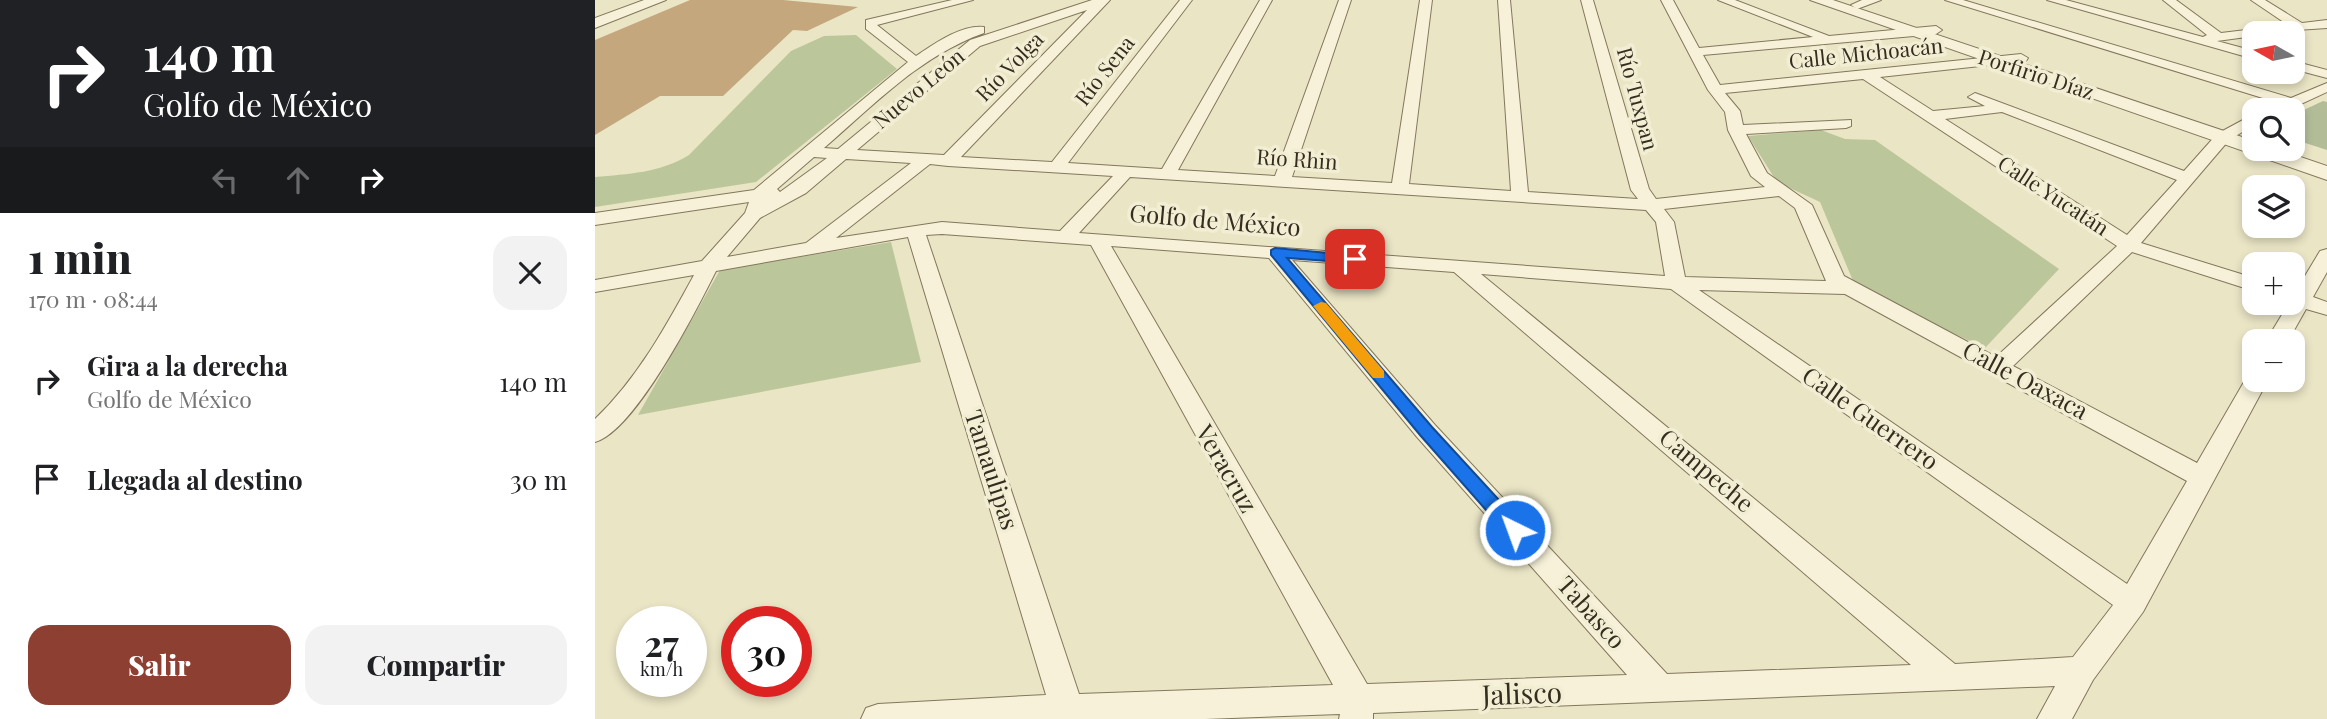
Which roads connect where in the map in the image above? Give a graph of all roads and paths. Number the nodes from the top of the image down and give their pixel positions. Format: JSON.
{"nodes":[{"id":1,"x":634,"y":0,"type":"edge"},
{"id":2,"x":658,"y":0,"type":"edge"},
{"id":3,"x":967,"y":0,"type":"edge"},
{"id":4,"x":1081,"y":0,"type":"edge"},
{"id":5,"x":1103,"y":0,"type":"edge"},
{"id":6,"x":1187,"y":0,"type":"edge"},
{"id":7,"x":1266,"y":0,"type":"edge"},
{"id":8,"x":1345,"y":0,"type":"edge"},
{"id":9,"x":1426,"y":0,"type":"edge"},
{"id":10,"x":1504,"y":0,"type":"edge"},
{"id":11,"x":1587,"y":0,"type":"edge"},
{"id":12,"x":1667,"y":0,"type":"edge"},
{"id":13,"x":1724,"y":0,"type":"edge"},
{"id":14,"x":1818,"y":0,"type":"edge"},
{"id":15,"x":1875,"y":0,"type":"edge"},
{"id":16,"x":1951,"y":0,"type":"edge"},
{"id":17,"x":2053,"y":0,"type":"edge"},
{"id":18,"x":2082,"y":0,"type":"edge"},
{"id":19,"x":2169,"y":0,"type":"edge"},
{"id":20,"x":2257,"y":0,"type":"edge"},
{"id":21,"x":1850,"y":2,"type":"edge"},
{"id":22,"x":946,"y":5,"type":"junction"},
{"id":23,"x":2096,"y":12,"type":"junction"},
{"id":24,"x":595,"y":14,"type":"edge"},
{"id":25,"x":2290,"y":21,"type":"edge"},
{"id":26,"x":595,"y":23,"type":"edge"},
{"id":27,"x":2327,"y":24,"type":"edge"},
{"id":28,"x":2305,"y":26,"type":"edge"},
{"id":29,"x":985,"y":28,"type":"junction"},
{"id":30,"x":1936,"y":30,"type":"junction"},
{"id":31,"x":1909,"y":33,"type":"junction"},
{"id":32,"x":2242,"y":34,"type":"edge"},
{"id":33,"x":2218,"y":37,"type":"junction"},
{"id":34,"x":1829,"y":39,"type":"junction"},
{"id":35,"x":2198,"y":40,"type":"junction"},
{"id":36,"x":1695,"y":52,"type":"junction"},
{"id":37,"x":2242,"y":52,"type":"edge"},
{"id":38,"x":2021,"y":58,"type":"junction"},
{"id":39,"x":1996,"y":61,"type":"junction"},
{"id":40,"x":916,"y":62,"type":"junction"},
{"id":41,"x":2305,"y":68,"type":"edge"},
{"id":42,"x":2327,"y":74,"type":"edge"},
{"id":43,"x":1867,"y":75,"type":"junction"},
{"id":44,"x":2327,"y":87,"type":"edge"},
{"id":45,"x":1715,"y":90,"type":"junction"},
{"id":46,"x":1975,"y":97,"type":"dead end"},
{"id":47,"x":2276,"y":98,"type":"edge"},
{"id":48,"x":2304,"y":98,"type":"edge"},
{"id":49,"x":2000,"y":108,"type":"junction"},
{"id":50,"x":1930,"y":116,"type":"junction"},
{"id":51,"x":1846,"y":123,"type":"dead end"},
{"id":52,"x":2242,"y":125,"type":"edge"},
{"id":53,"x":1736,"y":130,"type":"junction"},
{"id":54,"x":2227,"y":133,"type":"junction"},
{"id":55,"x":2242,"y":135,"type":"edge"},
{"id":56,"x":2242,"y":141,"type":"edge"},
{"id":57,"x":811,"y":152,"type":"junction"},
{"id":58,"x":844,"y":153,"type":"junction"},
{"id":59,"x":2305,"y":154,"type":"edge"},
{"id":60,"x":927,"y":159,"type":"junction"},
{"id":61,"x":948,"y":160,"type":"junction"},
{"id":62,"x":2293,"y":161,"type":"edge"},
{"id":63,"x":2327,"y":162,"type":"edge"},
{"id":64,"x":1057,"y":167,"type":"junction"},
{"id":65,"x":1126,"y":173,"type":"junction"},
{"id":66,"x":2327,"y":173,"type":"edge"},
{"id":67,"x":1167,"y":175,"type":"junction"},
{"id":68,"x":2185,"y":177,"type":"junction"},
{"id":69,"x":1282,"y":181,"type":"junction"},
{"id":70,"x":1399,"y":189,"type":"junction"},
{"id":71,"x":1780,"y":191,"type":"junction"},
{"id":72,"x":1520,"y":196,"type":"junction"},
{"id":73,"x":757,"y":204,"type":"junction"},
{"id":74,"x":1652,"y":205,"type":"junction"},
{"id":75,"x":595,"y":219,"type":"edge"},
{"id":76,"x":915,"y":230,"type":"junction"},
{"id":77,"x":1066,"y":236,"type":"junction"},
{"id":78,"x":1097,"y":238,"type":"junction"},
{"id":79,"x":2129,"y":245,"type":"junction"},
{"id":80,"x":812,"y":248,"type":"junction"},
{"id":81,"x":1275,"y":253,"type":"junction"},
{"id":82,"x":2327,"y":255,"type":"edge"},
{"id":83,"x":709,"y":266,"type":"junction"},
{"id":84,"x":1461,"y":268,"type":"junction"},
{"id":85,"x":2242,"y":281,"type":"edge"},
{"id":86,"x":1676,"y":283,"type":"junction"},
{"id":87,"x":595,"y":286,"type":"edge"},
{"id":88,"x":2305,"y":286,"type":"edge"},
{"id":89,"x":1844,"y":288,"type":"junction"},
{"id":90,"x":2305,"y":301,"type":"edge"},
{"id":91,"x":2327,"y":309,"type":"edge"},
{"id":92,"x":1999,"y":366,"type":"junction"},
{"id":93,"x":2250,"y":392,"type":"edge"},
{"id":94,"x":595,"y":434,"type":"edge"},
{"id":95,"x":2203,"y":478,"type":"junction"},
{"id":96,"x":2132,"y":603,"type":"junction"},
{"id":97,"x":2082,"y":670,"type":"junction"},
{"id":98,"x":1949,"y":678,"type":"junction"},
{"id":99,"x":1658,"y":687,"type":"junction"},
{"id":100,"x":1067,"y":709,"type":"junction"},
{"id":101,"x":1357,"y":709,"type":"edge"},
{"id":102,"x":878,"y":719,"type":"edge"},
{"id":103,"x":2054,"y":719,"type":"edge"}],
"edges":[{"from":1,"to":24,"type":"street"},
{"from":2,"to":26,"type":"street"},
{"from":3,"to":22,"type":"street"},
{"from":4,"to":29,"type":"street","name":"Nuevo León"},
{"from":5,"to":58,"type":"street","name":"Nuevo León"},
{"from":5,"to":61,"type":"street","name":"Río Volga"},
{"from":6,"to":64,"type":"street","name":"Río Sena"},
{"from":7,"to":67,"type":"street"},
{"from":8,"to":69,"type":"street"},
{"from":9,"to":70,"type":"street"},
{"from":10,"to":72,"type":"street"},
{"from":11,"to":74,"type":"street","name":"Río Tuxpan"},
{"from":12,"to":36,"type":"street"},
{"from":13,"to":34,"type":"street"},
{"from":14,"to":31,"type":"street","name":"Porfirio Díaz"},
{"from":15,"to":21,"type":"street"},
{"from":16,"to":47,"type":"street"},
{"from":17,"to":23,"type":"street"},
{"from":18,"to":23,"type":"street"},
{"from":19,"to":33,"type":"street"},
{"from":20,"to":25,"type":"street"},
{"from":21,"to":30,"type":"street"},
{"from":22,"to":29,"type":"street"},
{"from":22,"to":40,"type":"street"},
{"from":23,"to":35,"type":"street"},
{"from":27,"to":28,"type":"street"},
{"from":29,"to":40,"type":"street","name":"Nuevo León"},
{"from":30,"to":31,"type":"street"},
{"from":30,"to":38,"type":"street"},
{"from":31,"to":34,"type":"street"},
{"from":31,"to":39,"type":"street","name":"Porfirio Díaz"},
{"from":32,"to":33,"type":"street"},
{"from":33,"to":35,"type":"street"},
{"from":34,"to":36,"type":"street"},
{"from":35,"to":37,"type":"street"},
{"from":36,"to":45,"type":"street"},
{"from":38,"to":39,"type":"street","name":"Calle Michoacán"},
{"from":38,"to":54,"type":"street"},
{"from":39,"to":43,"type":"street","name":"Calle Michoacán"},
{"from":39,"to":54,"type":"street","name":"Porfirio Díaz"},
{"from":40,"to":57,"type":"street","name":"Nuevo León"},
{"from":41,"to":42,"type":"street"},
{"from":43,"to":45,"type":"street","name":"Calle Michoacán"},
{"from":43,"to":50,"type":"street","name":"Calle Yucatán"},
{"from":44,"to":48,"type":"street"},
{"from":45,"to":53,"type":"street"},
{"from":46,"to":49,"type":"street"},
{"from":49,"to":50,"type":"street"},
{"from":49,"to":68,"type":"street"},
{"from":50,"to":79,"type":"street","name":"Calle Yucatán"},
{"from":51,"to":53,"type":"street"},
{"from":52,"to":54,"type":"street"},
{"from":53,"to":71,"type":"street"},
{"from":54,"to":55,"type":"street"},
{"from":54,"to":56,"type":"street","name":"Porfirio Díaz"},
{"from":54,"to":68,"type":"street"},
{"from":57,"to":58,"type":"street","name":"Río Rhin"},
{"from":57,"to":73,"type":"street","name":"Nuevo León"},
{"from":58,"to":60,"type":"street","name":"Río Rhin"},
{"from":58,"to":73,"type":"street","name":"Nuevo León"},
{"from":59,"to":63,"type":"street"},
{"from":60,"to":61,"type":"street","name":"Río Rhin"},
{"from":60,"to":80,"type":"street"},
{"from":61,"to":64,"type":"street","name":"Río Rhin"},
{"from":62,"to":66,"type":"street","name":"Porfirio Díaz"},
{"from":64,"to":65,"type":"street","name":"Río Rhin"},
{"from":65,"to":67,"type":"street","name":"Río Rhin"},
{"from":65,"to":77,"type":"street"},
{"from":67,"to":69,"type":"street","name":"Río Rhin"},
{"from":68,"to":79,"type":"street"},
{"from":69,"to":70,"type":"street","name":"Río Rhin"},
{"from":70,"to":72,"type":"street","name":"Río Rhin"},
{"from":71,"to":74,"type":"street","name":"Río Rhin"},
{"from":71,"to":89,"type":"street"},
{"from":72,"to":74,"type":"street","name":"Río Rhin"},
{"from":73,"to":75,"type":"street"},
{"from":73,"to":83,"type":"street","name":"Nuevo León"},
{"from":74,"to":86,"type":"street"},
{"from":76,"to":77,"type":"street","name":"Golfo de México"},
{"from":76,"to":80,"type":"street","name":"Golfo de México"},
{"from":76,"to":100,"type":"street","name":"Tamaulipas"},
{"from":77,"to":78,"type":"street","name":"Golfo de México"},
{"from":78,"to":81,"type":"street","name":"Golfo de México"},
{"from":78,"to":101,"type":"street","name":"Veracruz"},
{"from":79,"to":85,"type":"street","name":"Calle Yucatán"},
{"from":79,"to":92,"type":"street"},
{"from":80,"to":83,"type":"street","name":"Golfo de México"},
{"from":81,"to":84,"type":"street","name":"Golfo de México"},
{"from":81,"to":99,"type":"street","name":"Tabasco"},
{"from":82,"to":88,"type":"street"},
{"from":83,"to":87,"type":"street","name":"Golfo de México"},
{"from":83,"to":94,"type":"street","name":"Nuevo León"},
{"from":84,"to":86,"type":"street","name":"Golfo de México"},
{"from":84,"to":98,"type":"street","name":"Campeche"},
{"from":86,"to":89,"type":"street","name":"Golfo de México"},
{"from":86,"to":96,"type":"street","name":"Calle Guerrero"},
{"from":89,"to":92,"type":"street","name":"Calle Oaxaca"},
{"from":90,"to":91,"type":"street"},
{"from":92,"to":95,"type":"street","name":"Calle Oaxaca"},
{"from":93,"to":95,"type":"street"},
{"from":95,"to":96,"type":"street"},
{"from":96,"to":97,"type":"street"},
{"from":97,"to":98,"type":"street","name":"Jalisco"},
{"from":97,"to":103,"type":"street"},
{"from":98,"to":99,"type":"street","name":"Jalisco"},
{"from":99,"to":101,"type":"street","name":"Jalisco"},
{"from":100,"to":101,"type":"street","name":"Jalisco"},
{"from":100,"to":102,"type":"street","name":"Jalisco"}]}
